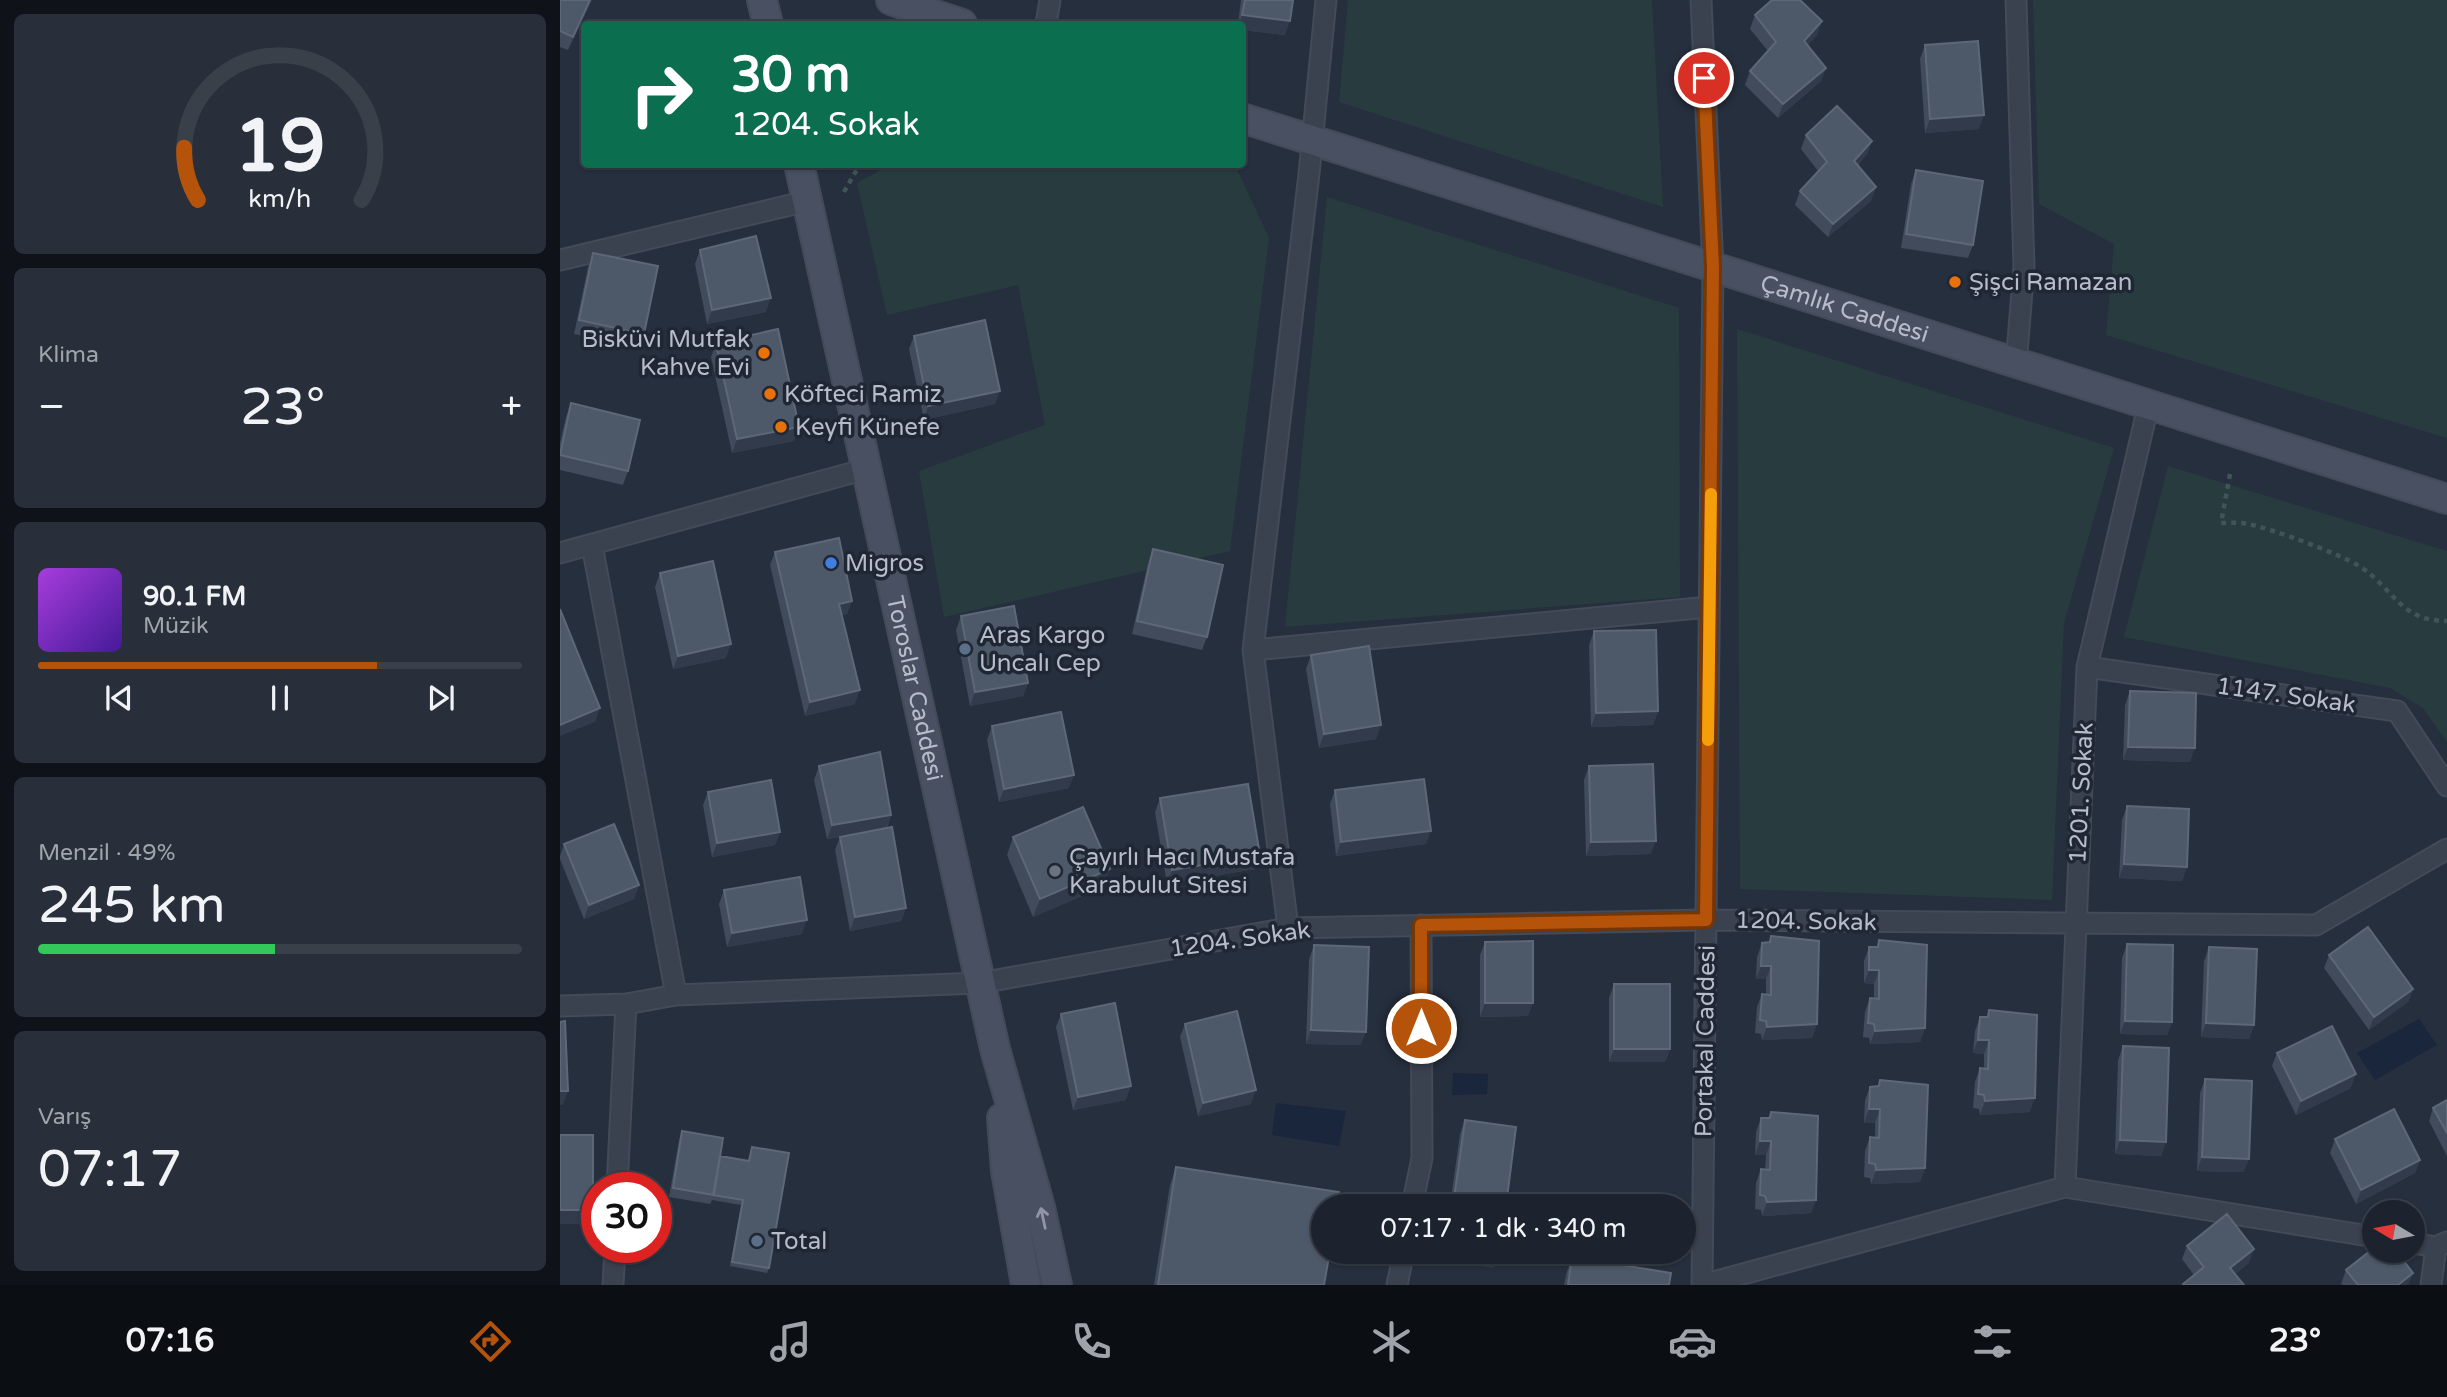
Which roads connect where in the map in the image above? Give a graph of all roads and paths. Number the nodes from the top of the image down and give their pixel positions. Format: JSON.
{"nodes":[{"id":1,"x":762,"y":0,"type":"edge"},
{"id":2,"x":891,"y":0,"type":"edge"},
{"id":3,"x":1050,"y":0,"type":"edge"},
{"id":4,"x":1326,"y":0,"type":"edge"},
{"id":5,"x":1700,"y":0,"type":"edge"},
{"id":6,"x":2016,"y":0,"type":"edge"},
{"id":7,"x":767,"y":21,"type":"edge"},
{"id":8,"x":953,"y":21,"type":"edge"},
{"id":9,"x":1046,"y":21,"type":"edge"},
{"id":10,"x":1246,"y":119,"type":"edge"},
{"id":11,"x":1312,"y":140,"type":"junction"},
{"id":12,"x":800,"y":168,"type":"edge"},
{"id":13,"x":858,"y":168,"type":"edge"},
{"id":14,"x":844,"y":192,"type":"dead end"},
{"id":15,"x":807,"y":201,"type":"junction"},
{"id":16,"x":560,"y":260,"type":"edge"},
{"id":17,"x":1713,"y":267,"type":"junction"},
{"id":18,"x":2016,"y":365,"type":"junction"},
{"id":19,"x":2148,"y":407,"type":"junction"},
{"id":20,"x":866,"y":469,"type":"junction"},
{"id":21,"x":2230,"y":474,"type":"dead end"},
{"id":22,"x":2447,"y":499,"type":"edge"},
{"id":23,"x":592,"y":545,"type":"junction"},
{"id":24,"x":560,"y":553,"type":"edge"},
{"id":25,"x":1709,"y":607,"type":"junction"},
{"id":26,"x":2447,"y":621,"type":"edge"},
{"id":27,"x":1253,"y":650,"type":"junction"},
{"id":28,"x":2087,"y":667,"type":"junction"},
{"id":29,"x":2447,"y":786,"type":"edge"},
{"id":30,"x":2447,"y":849,"type":"edge"},
{"id":31,"x":1706,"y":920,"type":"junction"},
{"id":32,"x":2075,"y":924,"type":"junction"},
{"id":33,"x":1421,"y":925,"type":"junction"},
{"id":34,"x":1288,"y":928,"type":"junction"},
{"id":35,"x":980,"y":983,"type":"junction"},
{"id":36,"x":676,"y":995,"type":"junction"},
{"id":37,"x":626,"y":1004,"type":"junction"},
{"id":38,"x":560,"y":1006,"type":"edge"},
{"id":39,"x":995,"y":1049,"type":"junction"},
{"id":40,"x":618,"y":1172,"type":"edge"},
{"id":41,"x":2065,"y":1187,"type":"junction"},
{"id":42,"x":1414,"y":1194,"type":"edge"},
{"id":43,"x":2362,"y":1235,"type":"edge"},
{"id":44,"x":2442,"y":1245,"type":"edge"},
{"id":45,"x":614,"y":1263,"type":"edge"},
{"id":46,"x":1401,"y":1264,"type":"edge"},
{"id":47,"x":613,"y":1285,"type":"edge"},
{"id":48,"x":1026,"y":1285,"type":"edge"},
{"id":49,"x":1057,"y":1285,"type":"edge"},
{"id":50,"x":1397,"y":1285,"type":"edge"},
{"id":51,"x":1702,"y":1285,"type":"edge"},
{"id":52,"x":2431,"y":1285,"type":"edge"}],
"edges":[{"from":1,"to":7,"type":"street"},
{"from":2,"to":8,"type":"street"},
{"from":3,"to":9,"type":"street"},
{"from":4,"to":11,"type":"street"},
{"from":5,"to":17,"type":"street","name":"Portakal Caddesi"},
{"from":6,"to":18,"type":"street"},
{"from":10,"to":11,"type":"street","name":"Çamlık Caddesi"},
{"from":11,"to":17,"type":"street","name":"Çamlık Caddesi"},
{"from":11,"to":27,"type":"street"},
{"from":12,"to":15,"type":"street","name":"Toroslar Caddesi"},
{"from":13,"to":14,"type":"path"},
{"from":15,"to":16,"type":"street"},
{"from":15,"to":20,"type":"street","name":"Toroslar Caddesi"},
{"from":17,"to":18,"type":"street","name":"Çamlık Caddesi"},
{"from":17,"to":25,"type":"street","name":"Portakal Caddesi"},
{"from":18,"to":19,"type":"street","name":"Çamlık Caddesi"},
{"from":19,"to":22,"type":"street","name":"Çamlık Caddesi"},
{"from":19,"to":28,"type":"street","name":"1201. Sokak"},
{"from":20,"to":23,"type":"street"},
{"from":20,"to":35,"type":"street","name":"Toroslar Caddesi"},
{"from":21,"to":26,"type":"path"},
{"from":23,"to":24,"type":"street"},
{"from":23,"to":36,"type":"street"},
{"from":25,"to":27,"type":"street"},
{"from":25,"to":31,"type":"street","name":"Portakal Caddesi"},
{"from":27,"to":34,"type":"street"},
{"from":28,"to":29,"type":"street","name":"1147. Sokak"},
{"from":28,"to":32,"type":"street","name":"1201. Sokak"},
{"from":30,"to":32,"type":"street","name":"1204. Sokak"},
{"from":31,"to":32,"type":"street","name":"1204. Sokak"},
{"from":31,"to":33,"type":"street","name":"1204. Sokak"},
{"from":31,"to":51,"type":"street","name":"Portakal Caddesi"},
{"from":32,"to":41,"type":"street","name":"1201. Sokak"},
{"from":33,"to":34,"type":"street","name":"1204. Sokak"},
{"from":33,"to":42,"type":"street"},
{"from":34,"to":35,"type":"street","name":"1204. Sokak"},
{"from":35,"to":36,"type":"street","name":"1204. Sokak"},
{"from":35,"to":39,"type":"street","name":"Toroslar Caddesi"},
{"from":36,"to":37,"type":"street","name":"1204. Sokak"},
{"from":37,"to":38,"type":"street","name":"1204. Sokak"},
{"from":37,"to":40,"type":"street"},
{"from":39,"to":48,"type":"street","name":"Toroslar Caddesi"},
{"from":49,"to":39,"type":"street","name":"Toroslar Caddesi","one_way":true},
{"from":41,"to":43,"type":"street"},
{"from":41,"to":51,"type":"street"},
{"from":44,"to":52,"type":"street"},
{"from":45,"to":47,"type":"street"},
{"from":46,"to":50,"type":"street"}]}
